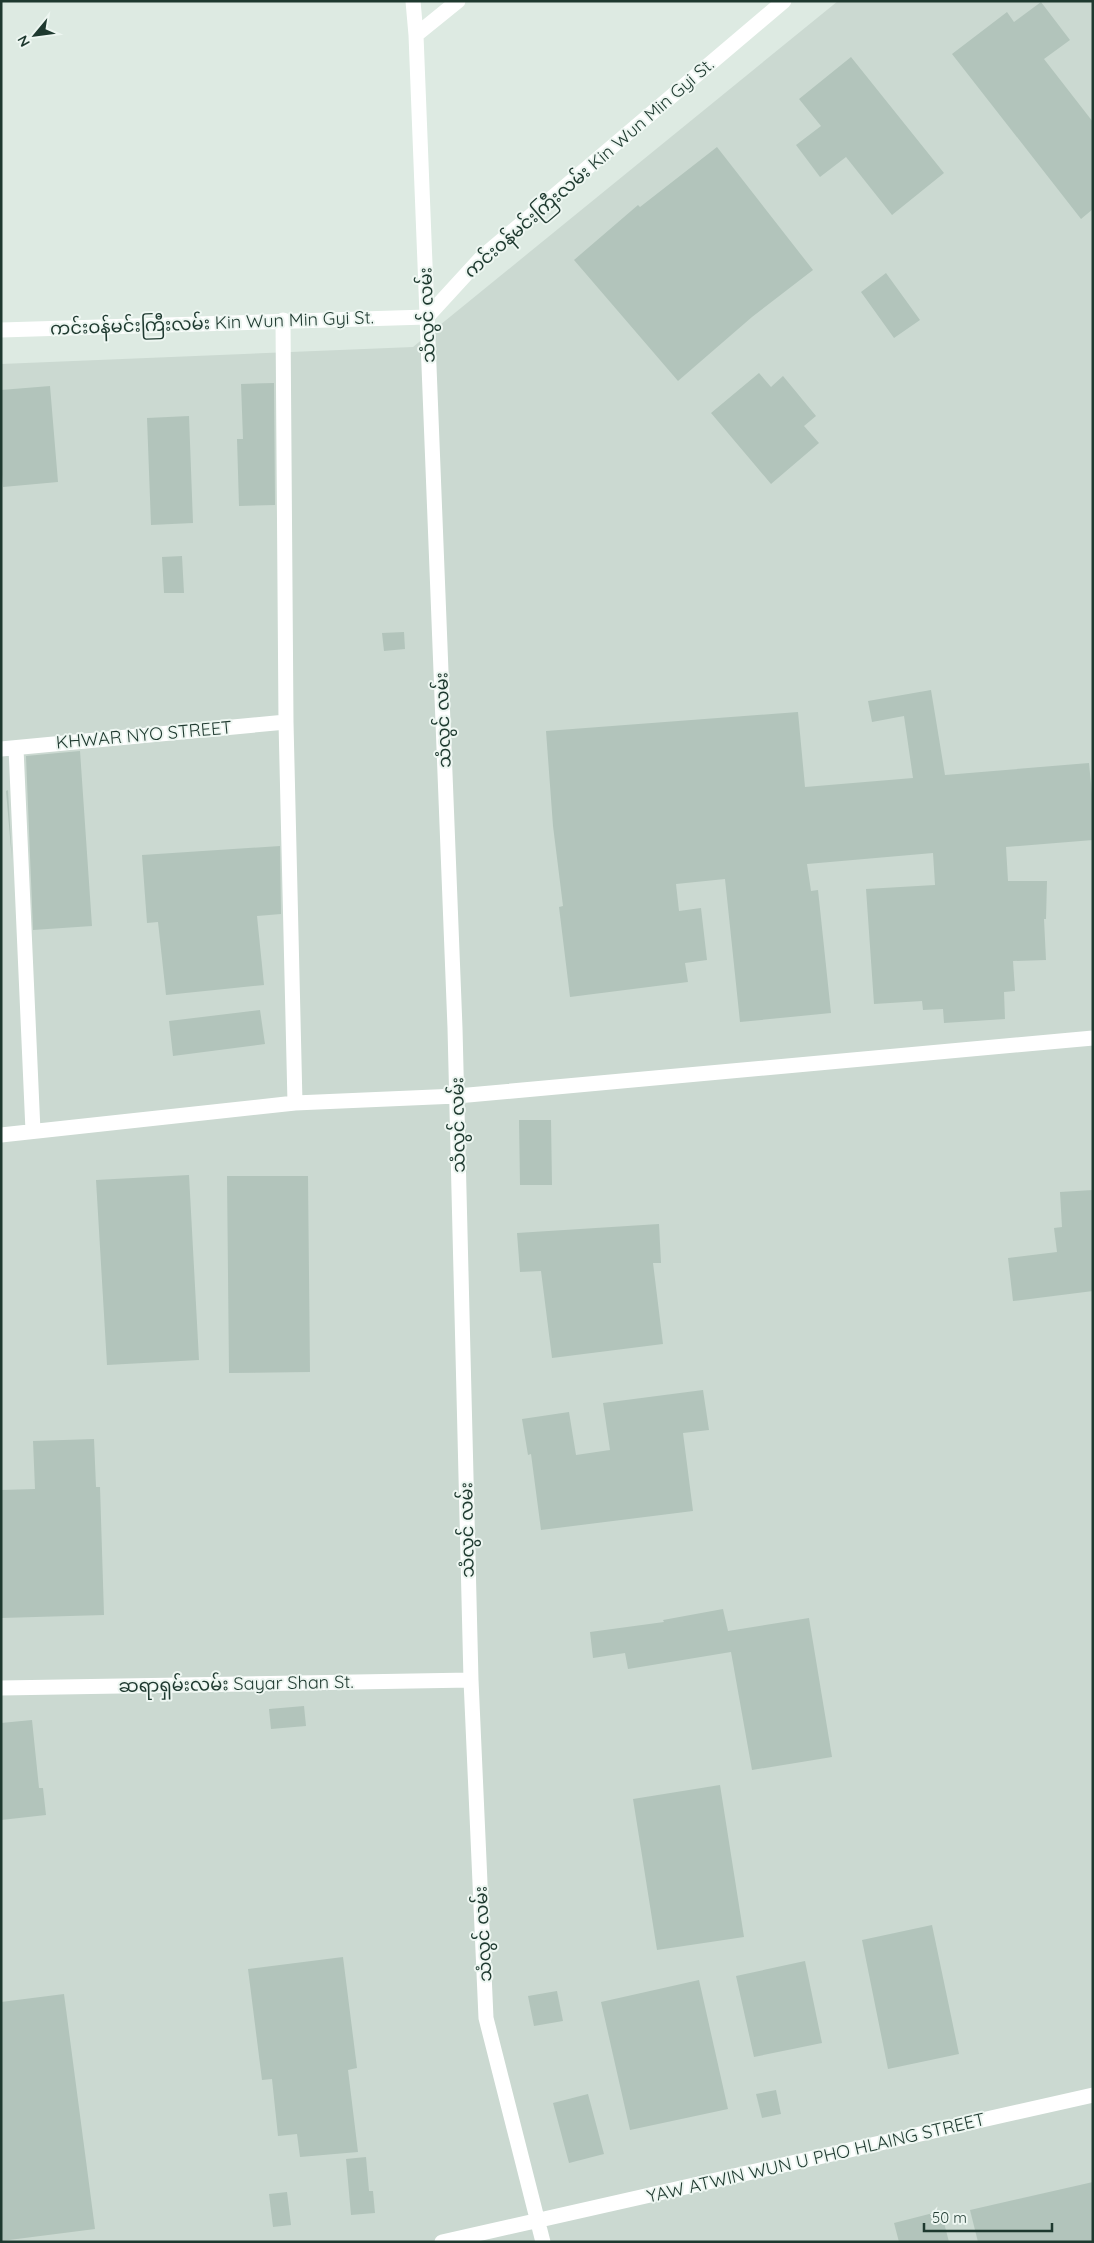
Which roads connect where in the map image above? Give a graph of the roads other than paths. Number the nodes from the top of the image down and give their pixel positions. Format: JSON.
{"nodes":[{"id":1,"x":413,"y":1,"type":"edge"},
{"id":2,"x":458,"y":1,"type":"edge"},
{"id":3,"x":784,"y":1,"type":"edge"},
{"id":4,"x":416,"y":35,"type":"junction"},
{"id":5,"x":427,"y":317,"type":"junction"},
{"id":6,"x":283,"y":320,"type":"junction"},
{"id":7,"x":1,"y":330,"type":"edge"},
{"id":8,"x":286,"y":722,"type":"junction"},
{"id":9,"x":9,"y":748,"type":"edge"},
{"id":10,"x":1093,"y":1038,"type":"edge"},
{"id":11,"x":457,"y":1096,"type":"junction"},
{"id":12,"x":296,"y":1103,"type":"junction"},
{"id":13,"x":33,"y":1131,"type":"junction"},
{"id":14,"x":1,"y":1135,"type":"edge"},
{"id":15,"x":471,"y":1680,"type":"junction"},
{"id":16,"x":1,"y":1688,"type":"edge"},
{"id":17,"x":1093,"y":2095,"type":"edge"},
{"id":18,"x":538,"y":2220,"type":"junction"},
{"id":19,"x":442,"y":2242,"type":"edge"},
{"id":20,"x":543,"y":2242,"type":"edge"}],
"edges":[{"from":1,"to":4,"type":"street","name":"သံလွင် လမ်း"},
{"from":2,"to":4,"type":"street"},
{"from":3,"to":5,"type":"street","name":"ကင်းဝန်မင်းကြီးလမ်း Kin Wun Min Gyi St."},
{"from":4,"to":5,"type":"street","name":"သံလွင် လမ်း"},
{"from":5,"to":6,"type":"street","name":"ကင်းဝန်မင်းကြီးလမ်း Kin Wun Min Gyi St."},
{"from":5,"to":11,"type":"street","name":"သံလွင် လမ်း"},
{"from":6,"to":7,"type":"street","name":"ကင်းဝန်မင်းကြီးလမ်း Kin Wun Min Gyi St."},
{"from":6,"to":8,"type":"street"},
{"from":8,"to":9,"type":"street","name":"KHWAR NYO STREET"},
{"from":8,"to":12,"type":"street"},
{"from":9,"to":13,"type":"street"},
{"from":10,"to":11,"type":"street"},
{"from":11,"to":12,"type":"street"},
{"from":11,"to":15,"type":"street","name":"သံလွင် လမ်း"},
{"from":12,"to":13,"type":"street"},
{"from":13,"to":14,"type":"street"},
{"from":15,"to":16,"type":"street","name":"ဆရာရှမ်းလမ်း Sayar Shan St."},
{"from":15,"to":18,"type":"street","name":"သံလွင် လမ်း"},
{"from":17,"to":18,"type":"street","name":"YAW ATWIN WUN U PHO HLAING STREET"},
{"from":18,"to":19,"type":"street","name":"YAW ATWIN WUN U PHO HLAING STREET"},
{"from":18,"to":20,"type":"street","name":"သံလွင် လမ်း"}]}
